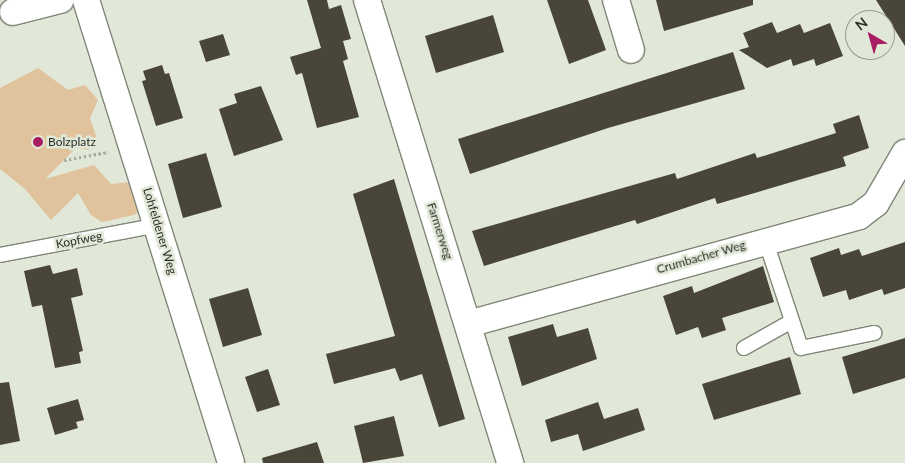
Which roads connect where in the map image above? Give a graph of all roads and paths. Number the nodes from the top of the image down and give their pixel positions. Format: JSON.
{"nodes":[{"id":1,"x":60,"y":0,"type":"edge"},
{"id":2,"x":86,"y":0,"type":"edge"},
{"id":3,"x":367,"y":0,"type":"edge"},
{"id":4,"x":616,"y":0,"type":"edge"},
{"id":5,"x":13,"y":12,"type":"dead end"},
{"id":6,"x":631,"y":50,"type":"dead end"},
{"id":7,"x":132,"y":144,"type":"junction"},
{"id":8,"x":905,"y":153,"type":"edge"},
{"id":9,"x":64,"y":160,"type":"dead end"},
{"id":10,"x":159,"y":225,"type":"junction"},
{"id":11,"x":765,"y":239,"type":"junction"},
{"id":12,"x":0,"y":255,"type":"edge"},
{"id":13,"x":792,"y":321,"type":"junction"},
{"id":14,"x":468,"y":324,"type":"junction"},
{"id":15,"x":874,"y":333,"type":"dead end"},
{"id":16,"x":744,"y":348,"type":"dead end"},
{"id":17,"x":232,"y":463,"type":"edge"},
{"id":18,"x":510,"y":463,"type":"edge"}],
"edges":[{"from":1,"to":5,"type":"street"},
{"from":2,"to":7,"type":"street","name":"Lohfeldener Weg"},
{"from":3,"to":14,"type":"street","name":"Farmerweg"},
{"from":4,"to":6,"type":"street"},
{"from":7,"to":9,"type":"path"},
{"from":7,"to":10,"type":"street","name":"Lohfeldener Weg"},
{"from":8,"to":11,"type":"street","name":"Crumbacher Weg"},
{"from":10,"to":12,"type":"lane","name":"Kopfweg"},
{"from":10,"to":17,"type":"street","name":"Lohfeldener Weg"},
{"from":11,"to":13,"type":"lane"},
{"from":11,"to":14,"type":"street","name":"Crumbacher Weg"},
{"from":13,"to":15,"type":"lane"},
{"from":13,"to":16,"type":"lane"},
{"from":14,"to":18,"type":"street","name":"Farmerweg"}]}
